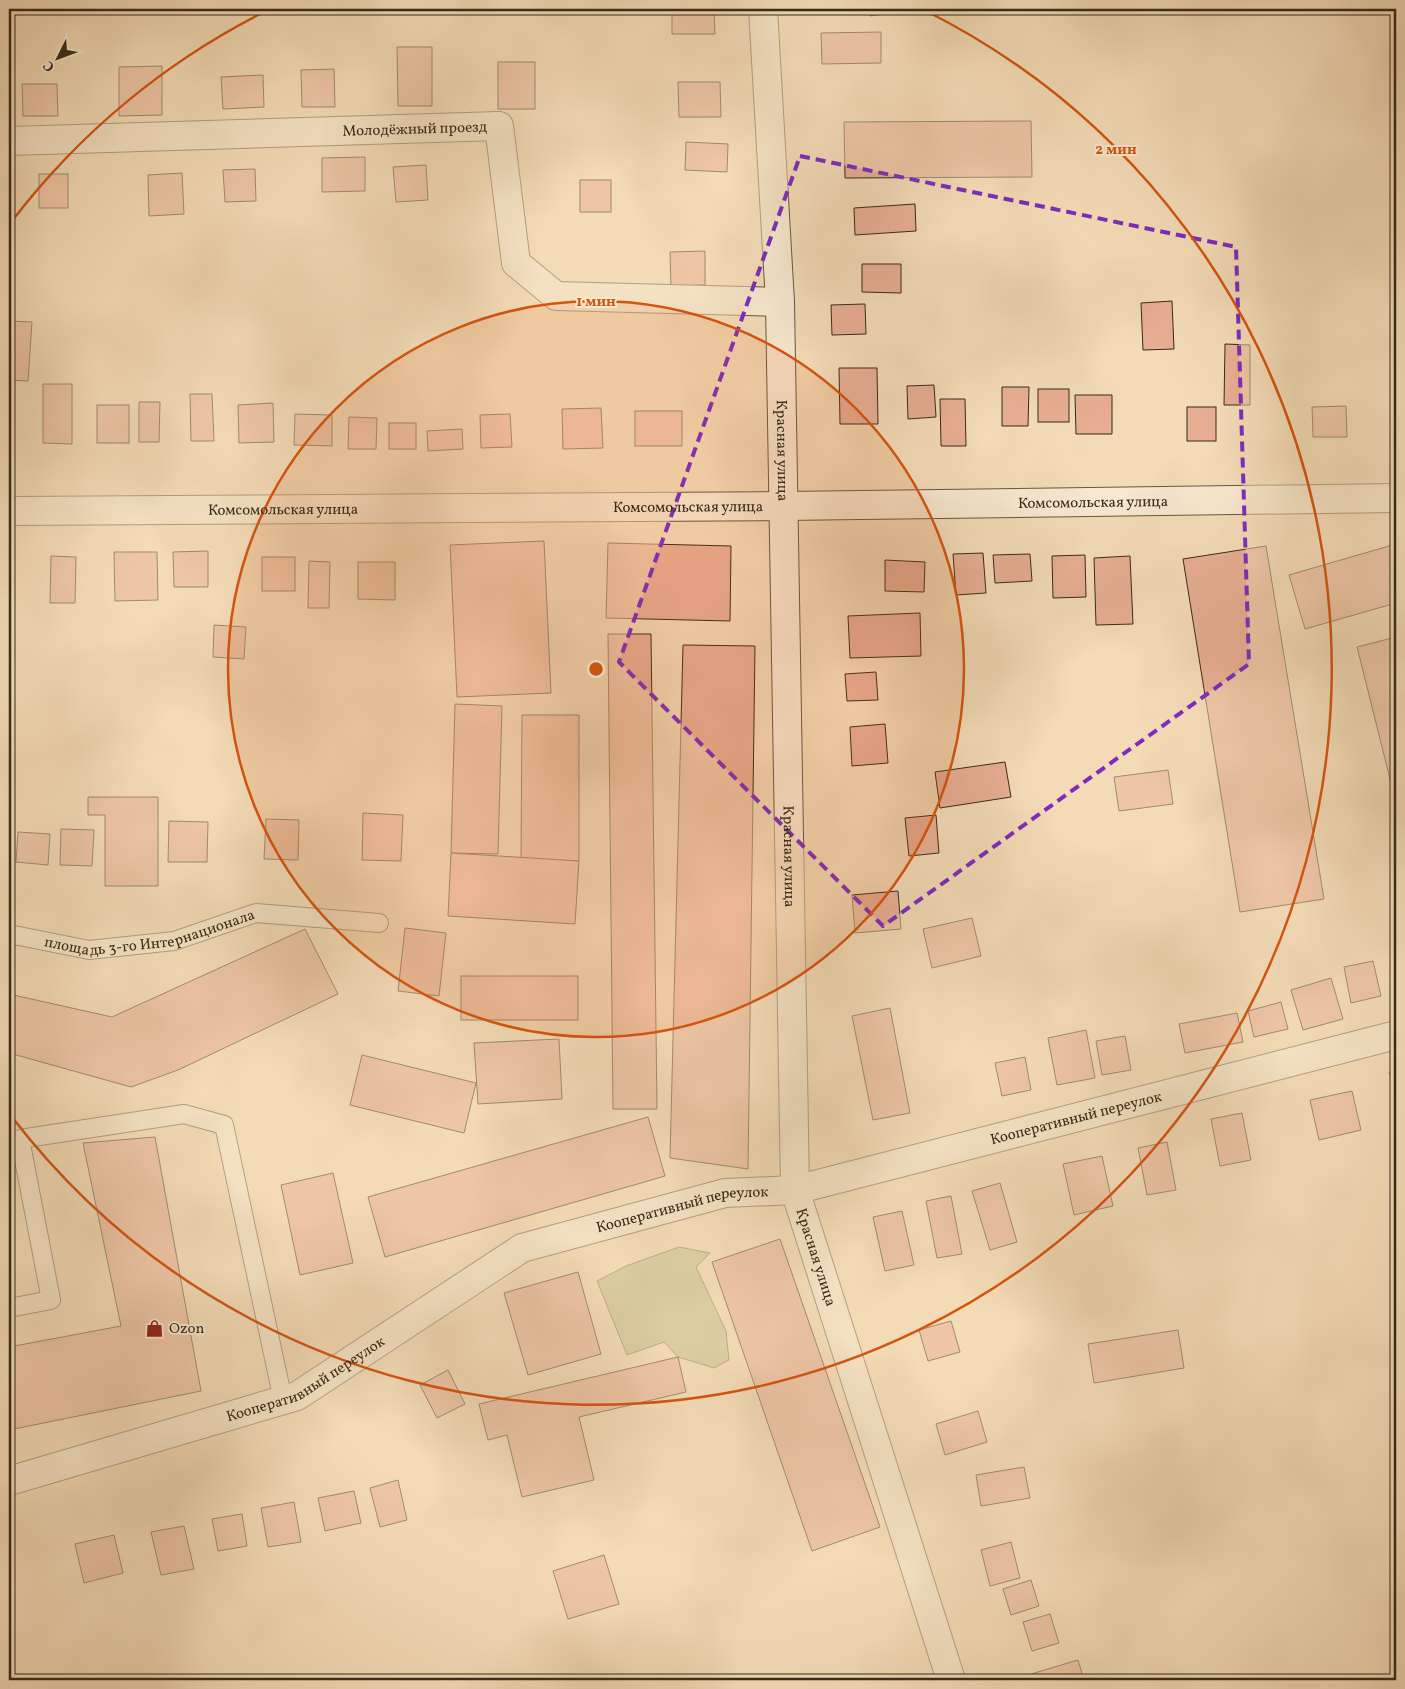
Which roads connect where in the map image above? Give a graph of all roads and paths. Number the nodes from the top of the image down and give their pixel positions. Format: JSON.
{"nodes":[{"id":1,"x":763,"y":9,"type":"edge"},
{"id":2,"x":9,"y":141,"type":"edge"},
{"id":3,"x":780,"y":302,"type":"junction"},
{"id":4,"x":1396,"y":498,"type":"edge"},
{"id":5,"x":784,"y":506,"type":"junction"},
{"id":6,"x":9,"y":511,"type":"edge"},
{"id":7,"x":379,"y":923,"type":"dead end"},
{"id":8,"x":9,"y":934,"type":"edge"},
{"id":9,"x":1396,"y":1035,"type":"edge"},
{"id":10,"x":796,"y":1190,"type":"junction"},
{"id":11,"x":9,"y":1308,"type":"edge"},
{"id":12,"x":283,"y":1400,"type":"junction"},
{"id":13,"x":9,"y":1481,"type":"edge"},
{"id":14,"x":951,"y":1680,"type":"edge"}],
"edges":[{"from":1,"to":3,"type":"street","name":"Красная улица"},
{"from":2,"to":3,"type":"street","name":"Молодёжный проезд"},
{"from":3,"to":5,"type":"street","name":"Красная улица"},
{"from":4,"to":5,"type":"street","name":"Комсомольская улица"},
{"from":5,"to":6,"type":"street","name":"Комсомольская улица"},
{"from":5,"to":10,"type":"street","name":"Красная улица"},
{"from":7,"to":8,"type":"lane","name":"площадь 3-го Интернационала"},
{"from":9,"to":10,"type":"street","name":"Кооперативный переулок"},
{"from":10,"to":12,"type":"street","name":"Кооперативный переулок"},
{"from":10,"to":14,"type":"street","name":"Красная улица"},
{"from":11,"to":12,"type":"lane"},
{"from":12,"to":13,"type":"street","name":"Кооперативный переулок"}]}
